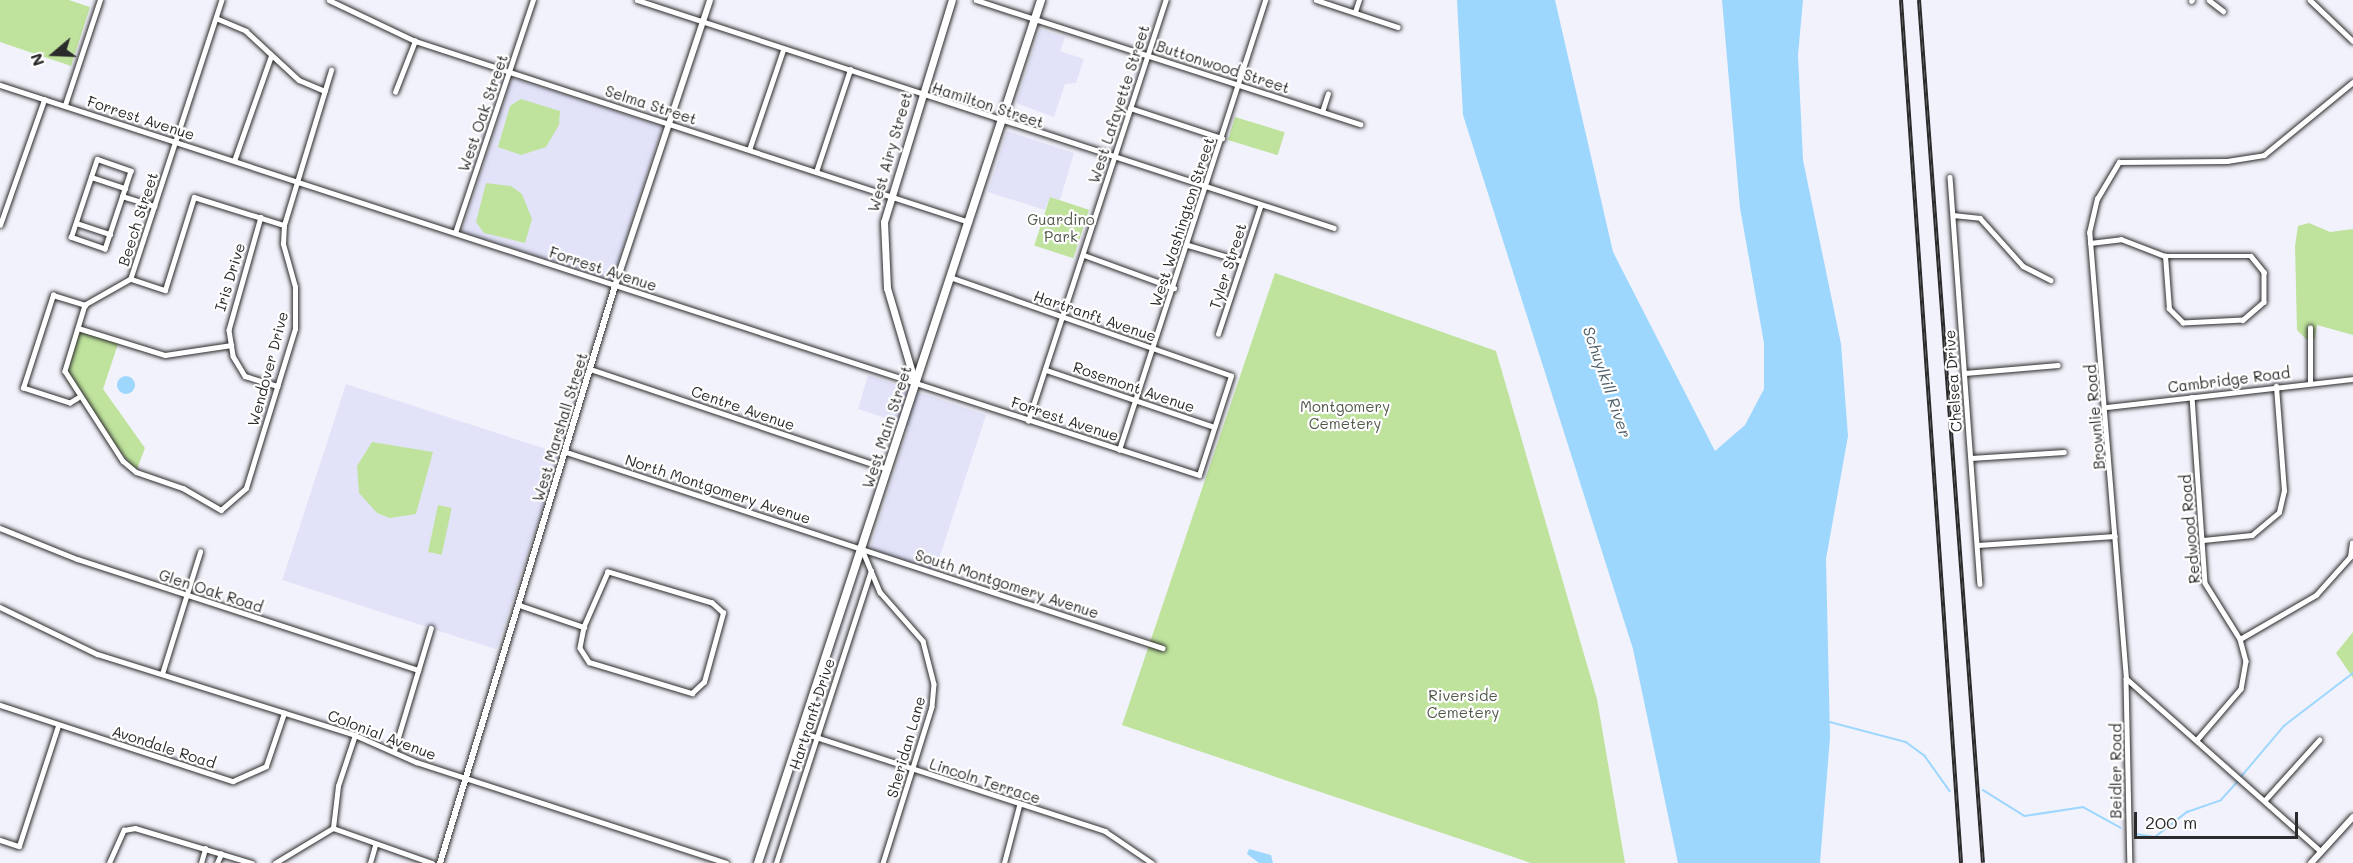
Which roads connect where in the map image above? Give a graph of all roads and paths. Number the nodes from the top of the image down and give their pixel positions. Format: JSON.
{"nodes":[{"id":1,"x":100,"y":0,"type":"edge"},
{"id":2,"x":222,"y":0,"type":"edge"},
{"id":3,"x":329,"y":0,"type":"edge"},
{"id":4,"x":354,"y":0,"type":"edge"},
{"id":5,"x":533,"y":0,"type":"edge"},
{"id":6,"x":636,"y":0,"type":"edge"},
{"id":7,"x":710,"y":0,"type":"edge"},
{"id":8,"x":952,"y":0,"type":"edge"},
{"id":9,"x":976,"y":0,"type":"edge"},
{"id":10,"x":1041,"y":0,"type":"edge"},
{"id":11,"x":1166,"y":0,"type":"edge"},
{"id":12,"x":1265,"y":0,"type":"edge"},
{"id":13,"x":1316,"y":0,"type":"edge"},
{"id":14,"x":1359,"y":0,"type":"edge"},
{"id":15,"x":2209,"y":0,"type":"edge"},
{"id":16,"x":2310,"y":0,"type":"edge"},
{"id":17,"x":351,"y":8,"type":"junction"},
{"id":18,"x":2223,"y":11,"type":"dead end"},
{"id":19,"x":1355,"y":12,"type":"junction"},
{"id":20,"x":216,"y":18,"type":"junction"},
{"id":21,"x":1035,"y":20,"type":"junction"},
{"id":22,"x":703,"y":22,"type":"junction"},
{"id":23,"x":1398,"y":27,"type":"dead end"},
{"id":24,"x":2353,"y":40,"type":"edge"},
{"id":25,"x":415,"y":41,"type":"junction"},
{"id":26,"x":783,"y":50,"type":"junction"},
{"id":27,"x":1147,"y":54,"type":"junction"},
{"id":28,"x":271,"y":56,"type":"junction"},
{"id":29,"x":331,"y":70,"type":"dead end"},
{"id":30,"x":850,"y":70,"type":"junction"},
{"id":31,"x":509,"y":73,"type":"junction"},
{"id":32,"x":2353,"y":82,"type":"edge"},
{"id":33,"x":0,"y":85,"type":"edge"},
{"id":34,"x":1239,"y":85,"type":"junction"},
{"id":35,"x":325,"y":92,"type":"junction"},
{"id":36,"x":395,"y":92,"type":"dead end"},
{"id":37,"x":1328,"y":94,"type":"dead end"},
{"id":38,"x":921,"y":95,"type":"junction"},
{"id":39,"x":44,"y":100,"type":"junction"},
{"id":40,"x":65,"y":105,"type":"junction"},
{"id":41,"x":1130,"y":108,"type":"junction"},
{"id":42,"x":1322,"y":112,"type":"junction"},
{"id":43,"x":1002,"y":122,"type":"junction"},
{"id":44,"x":669,"y":123,"type":"junction"},
{"id":45,"x":1360,"y":124,"type":"dead end"},
{"id":46,"x":1222,"y":138,"type":"junction"},
{"id":47,"x":176,"y":142,"type":"junction"},
{"id":48,"x":749,"y":150,"type":"junction"},
{"id":49,"x":1113,"y":158,"type":"junction"},
{"id":50,"x":234,"y":161,"type":"junction"},
{"id":51,"x":816,"y":172,"type":"junction"},
{"id":52,"x":91,"y":177,"type":"junction"},
{"id":53,"x":1950,"y":177,"type":"dead end"},
{"id":54,"x":297,"y":181,"type":"junction"},
{"id":55,"x":125,"y":188,"type":"junction"},
{"id":56,"x":1206,"y":188,"type":"junction"},
{"id":57,"x":122,"y":196,"type":"junction"},
{"id":58,"x":889,"y":196,"type":"junction"},
{"id":59,"x":155,"y":206,"type":"junction"},
{"id":60,"x":1260,"y":207,"type":"junction"},
{"id":61,"x":1953,"y":215,"type":"junction"},
{"id":62,"x":261,"y":217,"type":"junction"},
{"id":63,"x":969,"y":222,"type":"junction"},
{"id":64,"x":76,"y":223,"type":"junction"},
{"id":65,"x":0,"y":225,"type":"edge"},
{"id":66,"x":284,"y":225,"type":"junction"},
{"id":67,"x":1334,"y":228,"type":"dead end"},
{"id":68,"x":455,"y":233,"type":"junction"},
{"id":69,"x":110,"y":234,"type":"junction"},
{"id":70,"x":2090,"y":243,"type":"junction"},
{"id":71,"x":1188,"y":245,"type":"junction"},
{"id":72,"x":1084,"y":255,"type":"junction"},
{"id":73,"x":2165,"y":256,"type":"junction"},
{"id":74,"x":1242,"y":261,"type":"junction"},
{"id":75,"x":951,"y":278,"type":"junction"},
{"id":76,"x":131,"y":279,"type":"junction"},
{"id":77,"x":2051,"y":280,"type":"dead end"},
{"id":78,"x":615,"y":286,"type":"junction"},
{"id":79,"x":1174,"y":288,"type":"junction"},
{"id":80,"x":85,"y":305,"type":"junction"},
{"id":81,"x":1063,"y":318,"type":"junction"},
{"id":82,"x":78,"y":327,"type":"junction"},
{"id":83,"x":2310,"y":328,"type":"dead end"},
{"id":84,"x":1218,"y":334,"type":"dead end"},
{"id":85,"x":231,"y":345,"type":"junction"},
{"id":86,"x":1151,"y":349,"type":"junction"},
{"id":87,"x":2058,"y":365,"type":"dead end"},
{"id":88,"x":590,"y":369,"type":"junction"},
{"id":89,"x":1046,"y":370,"type":"junction"},
{"id":90,"x":1965,"y":373,"type":"junction"},
{"id":91,"x":2353,"y":379,"type":"edge"},
{"id":92,"x":2310,"y":382,"type":"junction"},
{"id":93,"x":915,"y":383,"type":"junction"},
{"id":94,"x":277,"y":386,"type":"junction"},
{"id":95,"x":2276,"y":386,"type":"junction"},
{"id":96,"x":2192,"y":397,"type":"junction"},
{"id":97,"x":78,"y":398,"type":"junction"},
{"id":98,"x":1137,"y":401,"type":"junction"},
{"id":99,"x":2107,"y":406,"type":"junction"},
{"id":100,"x":1028,"y":421,"type":"junction"},
{"id":101,"x":1214,"y":427,"type":"junction"},
{"id":102,"x":1119,"y":450,"type":"junction"},
{"id":103,"x":566,"y":452,"type":"junction"},
{"id":104,"x":2064,"y":452,"type":"dead end"},
{"id":105,"x":1971,"y":458,"type":"junction"},
{"id":106,"x":887,"y":470,"type":"junction"},
{"id":107,"x":0,"y":528,"type":"edge"},
{"id":108,"x":2115,"y":536,"type":"junction"},
{"id":109,"x":2203,"y":540,"type":"junction"},
{"id":110,"x":2352,"y":543,"type":"edge"},
{"id":111,"x":1977,"y":545,"type":"junction"},
{"id":112,"x":862,"y":549,"type":"junction"},
{"id":113,"x":201,"y":552,"type":"dead end"},
{"id":114,"x":871,"y":572,"type":"junction"},
{"id":115,"x":1980,"y":584,"type":"dead end"},
{"id":116,"x":186,"y":596,"type":"junction"},
{"id":117,"x":519,"y":605,"type":"junction"},
{"id":118,"x":0,"y":607,"type":"edge"},
{"id":119,"x":584,"y":627,"type":"junction"},
{"id":120,"x":431,"y":628,"type":"dead end"},
{"id":121,"x":2240,"y":639,"type":"junction"},
{"id":122,"x":1163,"y":648,"type":"dead end"},
{"id":123,"x":418,"y":670,"type":"junction"},
{"id":124,"x":162,"y":674,"type":"junction"},
{"id":125,"x":2126,"y":679,"type":"junction"},
{"id":126,"x":0,"y":705,"type":"edge"},
{"id":127,"x":284,"y":713,"type":"junction"},
{"id":128,"x":58,"y":726,"type":"junction"},
{"id":129,"x":804,"y":733,"type":"junction"},
{"id":130,"x":355,"y":735,"type":"junction"},
{"id":131,"x":818,"y":737,"type":"junction"},
{"id":132,"x":2198,"y":739,"type":"junction"},
{"id":133,"x":2319,"y":740,"type":"dead end"},
{"id":134,"x":394,"y":751,"type":"junction"},
{"id":135,"x":913,"y":770,"type":"junction"},
{"id":136,"x":467,"y":778,"type":"junction"},
{"id":137,"x":2265,"y":800,"type":"junction"},
{"id":138,"x":1020,"y":806,"type":"junction"},
{"id":139,"x":2353,"y":817,"type":"edge"},
{"id":140,"x":333,"y":828,"type":"junction"},
{"id":141,"x":0,"y":840,"type":"edge"},
{"id":142,"x":375,"y":846,"type":"junction"},
{"id":143,"x":205,"y":849,"type":"junction"},
{"id":144,"x":2321,"y":852,"type":"junction"},
{"id":145,"x":220,"y":855,"type":"junction"},
{"id":146,"x":109,"y":863,"type":"edge"},
{"id":147,"x":201,"y":863,"type":"edge"},
{"id":148,"x":218,"y":863,"type":"edge"},
{"id":149,"x":252,"y":863,"type":"edge"},
{"id":150,"x":279,"y":863,"type":"edge"},
{"id":151,"x":370,"y":863,"type":"edge"},
{"id":152,"x":432,"y":863,"type":"edge"},
{"id":153,"x":440,"y":863,"type":"edge"},
{"id":154,"x":726,"y":863,"type":"edge"},
{"id":155,"x":758,"y":863,"type":"edge"},
{"id":156,"x":776,"y":863,"type":"edge"},
{"id":157,"x":883,"y":863,"type":"edge"},
{"id":158,"x":1004,"y":863,"type":"edge"},
{"id":159,"x":1152,"y":863,"type":"edge"},
{"id":160,"x":2130,"y":863,"type":"edge"},
{"id":161,"x":2311,"y":863,"type":"edge"}],
"edges":[{"from":1,"to":40,"type":"street"},
{"from":2,"to":20,"type":"street","name":"Beech Street"},
{"from":3,"to":17,"type":"street","name":"Selma Street"},
{"from":4,"to":17,"type":"street"},
{"from":5,"to":31,"type":"street","name":"West Oak Street"},
{"from":6,"to":22,"type":"street","name":"Hamilton Street"},
{"from":7,"to":22,"type":"street","name":"West Marshall Street"},
{"from":8,"to":38,"type":"main road","name":"West Airy Street"},
{"from":9,"to":21,"type":"street","name":"Buttonwood Street"},
{"from":10,"to":21,"type":"main road","name":"West Main Street"},
{"from":11,"to":27,"type":"street","name":"West Lafayette Street"},
{"from":12,"to":34,"type":"street","name":"West Washington Street"},
{"from":13,"to":19,"type":"street"},
{"from":14,"to":19,"type":"street"},
{"from":15,"to":18,"type":"street"},
{"from":16,"to":24,"type":"street"},
{"from":17,"to":25,"type":"street","name":"Selma Street"},
{"from":19,"to":23,"type":"street"},
{"from":20,"to":28,"type":"street"},
{"from":20,"to":47,"type":"street","name":"Beech Street"},
{"from":21,"to":27,"type":"street","name":"Buttonwood Street"},
{"from":21,"to":43,"type":"main road","name":"West Main Street"},
{"from":22,"to":26,"type":"street","name":"Hamilton Street"},
{"from":22,"to":44,"type":"street","name":"West Marshall Street"},
{"from":25,"to":31,"type":"street","name":"Selma Street"},
{"from":25,"to":36,"type":"street"},
{"from":26,"to":30,"type":"street","name":"Hamilton Street"},
{"from":26,"to":48,"type":"street"},
{"from":27,"to":34,"type":"street","name":"Buttonwood Street"},
{"from":27,"to":41,"type":"street","name":"West Lafayette Street"},
{"from":28,"to":35,"type":"street"},
{"from":28,"to":50,"type":"street"},
{"from":29,"to":35,"type":"street","name":"Wendover Drive"},
{"from":30,"to":38,"type":"street","name":"Hamilton Street"},
{"from":30,"to":51,"type":"street"},
{"from":31,"to":44,"type":"street","name":"Selma Street"},
{"from":31,"to":68,"type":"street","name":"West Oak Street"},
{"from":32,"to":70,"type":"street","name":"Brownlie Road"},
{"from":33,"to":39,"type":"street","name":"Forrest Avenue"},
{"from":34,"to":42,"type":"street","name":"Buttonwood Street"},
{"from":34,"to":46,"type":"street","name":"West Washington Street"},
{"from":35,"to":54,"type":"street","name":"Wendover Drive"},
{"from":37,"to":42,"type":"street"},
{"from":38,"to":43,"type":"street","name":"Hamilton Street"},
{"from":38,"to":58,"type":"main road","name":"West Airy Street"},
{"from":39,"to":40,"type":"street","name":"Forrest Avenue"},
{"from":39,"to":65,"type":"street"},
{"from":40,"to":47,"type":"street","name":"Forrest Avenue"},
{"from":41,"to":46,"type":"street"},
{"from":41,"to":49,"type":"street","name":"West Lafayette Street"},
{"from":42,"to":45,"type":"street","name":"Buttonwood Street"},
{"from":43,"to":49,"type":"street","name":"Hamilton Street"},
{"from":43,"to":63,"type":"main road","name":"West Main Street"},
{"from":44,"to":48,"type":"street","name":"Selma Street"},
{"from":44,"to":78,"type":"street","name":"West Marshall Street"},
{"from":46,"to":56,"type":"street","name":"West Washington Street"},
{"from":47,"to":50,"type":"street","name":"Forrest Avenue"},
{"from":47,"to":59,"type":"street","name":"Beech Street"},
{"from":48,"to":51,"type":"street","name":"Selma Street"},
{"from":49,"to":56,"type":"street","name":"Hamilton Street"},
{"from":49,"to":72,"type":"street","name":"West Lafayette Street"},
{"from":50,"to":54,"type":"street","name":"Forrest Avenue"},
{"from":51,"to":58,"type":"street","name":"Selma Street"},
{"from":52,"to":55,"type":"street"},
{"from":52,"to":55,"type":"street"},
{"from":52,"to":64,"type":"street"},
{"from":53,"to":61,"type":"street","name":"Chelsea Drive"},
{"from":54,"to":66,"type":"street","name":"Wendover Drive"},
{"from":54,"to":68,"type":"street","name":"Forrest Avenue"},
{"from":55,"to":57,"type":"street"},
{"from":56,"to":60,"type":"street","name":"Hamilton Street"},
{"from":56,"to":71,"type":"street","name":"West Washington Street"},
{"from":57,"to":59,"type":"street"},
{"from":57,"to":69,"type":"street"},
{"from":58,"to":63,"type":"street","name":"Selma Street"},
{"from":58,"to":93,"type":"main road","name":"West Airy Street"},
{"from":59,"to":76,"type":"street","name":"Beech Street"},
{"from":60,"to":67,"type":"street","name":"Hamilton Street"},
{"from":60,"to":74,"type":"street","name":"Tyler Street"},
{"from":61,"to":77,"type":"street"},
{"from":61,"to":90,"type":"street","name":"Chelsea Drive"},
{"from":62,"to":66,"type":"street"},
{"from":62,"to":76,"type":"street"},
{"from":62,"to":85,"type":"street","name":"Iris Drive"},
{"from":63,"to":75,"type":"main road","name":"West Main Street"},
{"from":64,"to":69,"type":"street"},
{"from":64,"to":69,"type":"street"},
{"from":66,"to":94,"type":"street","name":"Wendover Drive"},
{"from":68,"to":78,"type":"street","name":"Forrest Avenue"},
{"from":70,"to":73,"type":"street"},
{"from":70,"to":99,"type":"street","name":"Brownlie Road"},
{"from":71,"to":74,"type":"street"},
{"from":71,"to":79,"type":"street","name":"West Washington Street"},
{"from":72,"to":79,"type":"street"},
{"from":72,"to":81,"type":"street","name":"West Lafayette Street"},
{"from":73,"to":73,"type":"street"},
{"from":74,"to":84,"type":"street","name":"Tyler Street"},
{"from":75,"to":81,"type":"street","name":"Hartranft Avenue"},
{"from":75,"to":93,"type":"main road","name":"West Main Street"},
{"from":76,"to":80,"type":"street","name":"Beech Street"},
{"from":78,"to":88,"type":"street","name":"West Marshall Street"},
{"from":78,"to":93,"type":"street","name":"Forrest Avenue"},
{"from":79,"to":86,"type":"street","name":"West Washington Street"},
{"from":80,"to":82,"type":"street"},
{"from":80,"to":97,"type":"street"},
{"from":81,"to":86,"type":"street","name":"Hartranft Avenue"},
{"from":81,"to":89,"type":"street","name":"West Lafayette Street"},
{"from":82,"to":85,"type":"street"},
{"from":82,"to":97,"type":"street"},
{"from":83,"to":92,"type":"street"},
{"from":85,"to":94,"type":"street"},
{"from":86,"to":98,"type":"street","name":"West Washington Street"},
{"from":86,"to":101,"type":"street","name":"Hartranft Avenue"},
{"from":87,"to":90,"type":"street"},
{"from":88,"to":103,"type":"street","name":"West Marshall Street"},
{"from":88,"to":106,"type":"street","name":"Centre Avenue"},
{"from":89,"to":98,"type":"street","name":"Rosemont Avenue"},
{"from":89,"to":100,"type":"street","name":"West Lafayette Street"},
{"from":90,"to":105,"type":"street","name":"Chelsea Drive"},
{"from":91,"to":92,"type":"street","name":"Cambridge Road"},
{"from":92,"to":95,"type":"street","name":"Cambridge Road"},
{"from":93,"to":100,"type":"street","name":"Forrest Avenue"},
{"from":93,"to":106,"type":"main road","name":"West Main Street"},
{"from":94,"to":97,"type":"street","name":"Wendover Drive"},
{"from":95,"to":96,"type":"street","name":"Cambridge Road"},
{"from":95,"to":109,"type":"street"},
{"from":96,"to":99,"type":"street","name":"Cambridge Road"},
{"from":96,"to":109,"type":"street","name":"Redwood Road"},
{"from":98,"to":101,"type":"street","name":"Rosemont Avenue"},
{"from":98,"to":102,"type":"street","name":"West Washington Street"},
{"from":99,"to":108,"type":"street","name":"Brownlie Road"},
{"from":100,"to":102,"type":"street","name":"Forrest Avenue"},
{"from":101,"to":102,"type":"street","name":"Forrest Avenue"},
{"from":103,"to":112,"type":"street","name":"North Montgomery Avenue"},
{"from":103,"to":117,"type":"street","name":"West Marshall Street"},
{"from":104,"to":105,"type":"street"},
{"from":105,"to":111,"type":"street","name":"Chelsea Drive"},
{"from":106,"to":112,"type":"main road","name":"West Main Street"},
{"from":107,"to":116,"type":"street","name":"Glen Oak Road"},
{"from":108,"to":111,"type":"street"},
{"from":108,"to":125,"type":"street","name":"Brownlie Road"},
{"from":109,"to":121,"type":"street","name":"Redwood Road"},
{"from":110,"to":121,"type":"street"},
{"from":111,"to":115,"type":"street","name":"Chelsea Drive"},
{"from":112,"to":114,"type":"street","name":"Sheridan Lane"},
{"from":112,"to":122,"type":"street","name":"South Montgomery Avenue"},
{"from":112,"to":129,"type":"main road","name":"West Main Street"},
{"from":113,"to":116,"type":"street"},
{"from":114,"to":131,"type":"street","name":"Hartranft Drive"},
{"from":114,"to":135,"type":"street","name":"Sheridan Lane"},
{"from":116,"to":123,"type":"street","name":"Glen Oak Road"},
{"from":116,"to":124,"type":"street"},
{"from":117,"to":119,"type":"street"},
{"from":117,"to":136,"type":"street","name":"West Marshall Street"},
{"from":118,"to":124,"type":"street","name":"Colonial Avenue"},
{"from":119,"to":119,"type":"street"},
{"from":120,"to":123,"type":"street"},
{"from":121,"to":132,"type":"street","name":"Redwood Road"},
{"from":123,"to":134,"type":"street"},
{"from":124,"to":127,"type":"street","name":"Colonial Avenue"},
{"from":125,"to":132,"type":"street"},
{"from":125,"to":160,"type":"street","name":"Beidler Road"},
{"from":126,"to":128,"type":"street","name":"Avondale Road"},
{"from":127,"to":128,"type":"street","name":"Avondale Road"},
{"from":127,"to":130,"type":"street","name":"Colonial Avenue"},
{"from":128,"to":141,"type":"street"},
{"from":129,"to":131,"type":"street","name":"Lincoln Terrace"},
{"from":129,"to":155,"type":"main road","name":"West Main Street"},
{"from":130,"to":134,"type":"street","name":"Colonial Avenue"},
{"from":130,"to":140,"type":"street"},
{"from":131,"to":135,"type":"street","name":"Lincoln Terrace"},
{"from":131,"to":156,"type":"street","name":"Hartranft Drive"},
{"from":132,"to":137,"type":"street"},
{"from":133,"to":137,"type":"street"},
{"from":134,"to":136,"type":"street","name":"Colonial Avenue"},
{"from":135,"to":138,"type":"street","name":"Lincoln Terrace"},
{"from":135,"to":157,"type":"street","name":"Sheridan Lane"},
{"from":136,"to":153,"type":"street","name":"West Marshall Street"},
{"from":136,"to":154,"type":"street","name":"Colonial Avenue"},
{"from":137,"to":144,"type":"street"},
{"from":138,"to":158,"type":"street"},
{"from":138,"to":159,"type":"street","name":"Lincoln Terrace"},
{"from":139,"to":144,"type":"street"},
{"from":140,"to":142,"type":"street"},
{"from":140,"to":150,"type":"street"},
{"from":142,"to":151,"type":"street"},
{"from":142,"to":152,"type":"street"},
{"from":143,"to":145,"type":"street"},
{"from":143,"to":146,"type":"street"},
{"from":143,"to":147,"type":"street"},
{"from":144,"to":161,"type":"street"},
{"from":145,"to":148,"type":"street"},
{"from":145,"to":149,"type":"street"}]}
